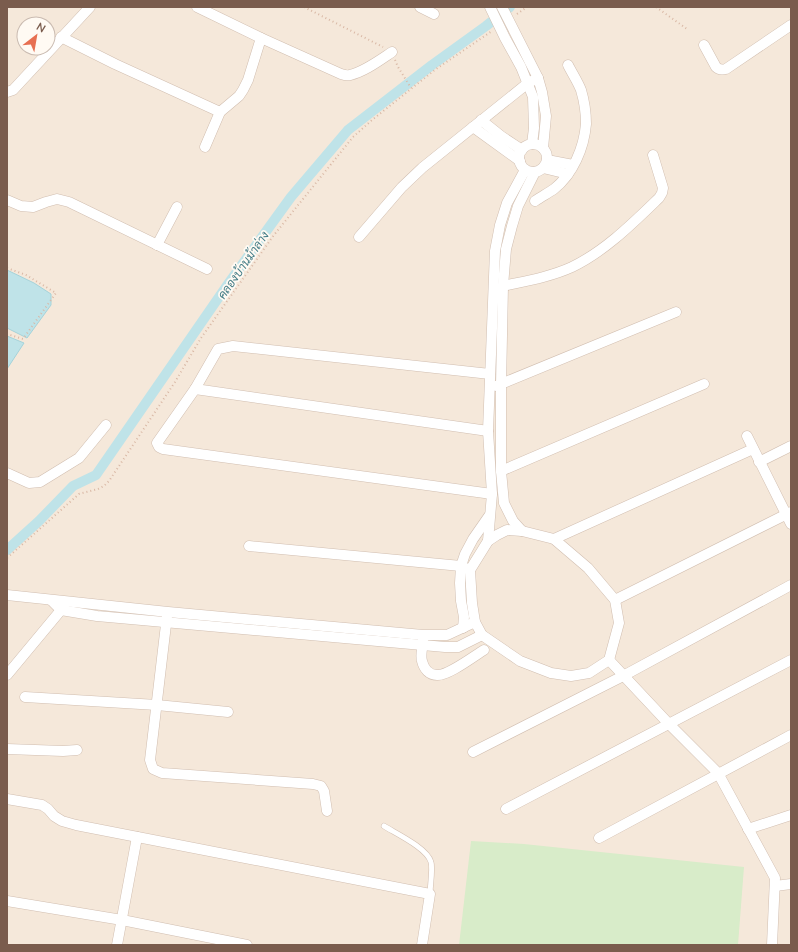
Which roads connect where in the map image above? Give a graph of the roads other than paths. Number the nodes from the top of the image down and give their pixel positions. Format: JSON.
{"nodes":[{"id":1,"x":90,"y":7,"type":"edge"},
{"id":2,"x":197,"y":7,"type":"edge"},
{"id":3,"x":420,"y":7,"type":"edge"},
{"id":4,"x":490,"y":7,"type":"edge"},
{"id":5,"x":502,"y":7,"type":"edge"},
{"id":6,"x":434,"y":14,"type":"dead end"},
{"id":7,"x":791,"y":25,"type":"edge"},
{"id":8,"x":62,"y":37,"type":"junction"},
{"id":9,"x":261,"y":38,"type":"junction"},
{"id":10,"x":704,"y":46,"type":"dead end"},
{"id":11,"x":392,"y":52,"type":"road end"},
{"id":12,"x":568,"y":65,"type":"dead end"},
{"id":13,"x":538,"y":78,"type":"junction"},
{"id":14,"x":528,"y":83,"type":"junction"},
{"id":15,"x":7,"y":92,"type":"edge"},
{"id":16,"x":220,"y":112,"type":"junction"},
{"id":17,"x":481,"y":120,"type":"junction"},
{"id":18,"x":472,"y":127,"type":"junction"},
{"id":19,"x":532,"y":144,"type":"junction"},
{"id":20,"x":205,"y":147,"type":"dead end"},
{"id":21,"x":543,"y":148,"type":"junction"},
{"id":22,"x":522,"y":150,"type":"junction"},
{"id":23,"x":653,"y":155,"type":"dead end"},
{"id":24,"x":520,"y":161,"type":"junction"},
{"id":25,"x":538,"y":167,"type":"junction"},
{"id":26,"x":570,"y":169,"type":"junction"},
{"id":27,"x":7,"y":200,"type":"edge"},
{"id":28,"x":535,"y":201,"type":"dead end"},
{"id":29,"x":177,"y":207,"type":"dead end"},
{"id":30,"x":359,"y":237,"type":"dead end"},
{"id":31,"x":157,"y":245,"type":"junction"},
{"id":32,"x":207,"y":269,"type":"dead end"},
{"id":33,"x":503,"y":286,"type":"junction"},
{"id":34,"x":676,"y":312,"type":"dead end"},
{"id":35,"x":490,"y":374,"type":"junction"},
{"id":36,"x":704,"y":384,"type":"dead end"},
{"id":37,"x":501,"y":385,"type":"junction"},
{"id":38,"x":489,"y":388,"type":"junction"},
{"id":39,"x":196,"y":389,"type":"junction"},
{"id":40,"x":106,"y":426,"type":"dead end"},
{"id":41,"x":488,"y":430,"type":"junction"},
{"id":42,"x":746,"y":436,"type":"dead end"},
{"id":43,"x":791,"y":446,"type":"edge"},
{"id":44,"x":753,"y":449,"type":"junction"},
{"id":45,"x":759,"y":462,"type":"junction"},
{"id":46,"x":501,"y":471,"type":"junction"},
{"id":47,"x":7,"y":473,"type":"edge"},
{"id":48,"x":492,"y":494,"type":"junction"},
{"id":49,"x":788,"y":513,"type":"edge"},
{"id":50,"x":490,"y":515,"type":"junction"},
{"id":51,"x":791,"y":524,"type":"edge"},
{"id":52,"x":522,"y":531,"type":"junction"},
{"id":53,"x":554,"y":539,"type":"junction"},
{"id":54,"x":488,"y":541,"type":"junction"},
{"id":55,"x":249,"y":546,"type":"dead end"},
{"id":56,"x":466,"y":568,"type":"junction"},
{"id":57,"x":791,"y":585,"type":"edge"},
{"id":58,"x":7,"y":595,"type":"edge"},
{"id":59,"x":615,"y":600,"type":"junction"},
{"id":60,"x":98,"y":604,"type":"junction"},
{"id":61,"x":63,"y":606,"type":"junction"},
{"id":62,"x":97,"y":616,"type":"junction"},
{"id":63,"x":167,"y":617,"type":"junction"},
{"id":64,"x":475,"y":622,"type":"junction"},
{"id":65,"x":463,"y":628,"type":"junction"},
{"id":66,"x":482,"y":635,"type":"junction"},
{"id":67,"x":423,"y":640,"type":"junction"},
{"id":68,"x":484,"y":650,"type":"dead end"},
{"id":69,"x":609,"y":660,"type":"junction"},
{"id":70,"x":791,"y":660,"type":"edge"},
{"id":71,"x":7,"y":674,"type":"edge"},
{"id":72,"x":623,"y":676,"type":"junction"},
{"id":73,"x":25,"y":697,"type":"dead end"},
{"id":74,"x":157,"y":705,"type":"junction"},
{"id":75,"x":228,"y":712,"type":"dead end"},
{"id":76,"x":669,"y":724,"type":"junction"},
{"id":77,"x":791,"y":734,"type":"edge"},
{"id":78,"x":7,"y":749,"type":"edge"},
{"id":79,"x":77,"y":750,"type":"dead end"},
{"id":80,"x":473,"y":752,"type":"dead end"},
{"id":81,"x":718,"y":773,"type":"junction"},
{"id":82,"x":7,"y":799,"type":"edge"},
{"id":83,"x":506,"y":810,"type":"dead end"},
{"id":84,"x":327,"y":811,"type":"dead end"},
{"id":85,"x":791,"y":815,"type":"edge"},
{"id":86,"x":384,"y":826,"type":"dead end"},
{"id":87,"x":748,"y":829,"type":"junction"},
{"id":88,"x":137,"y":836,"type":"junction"},
{"id":89,"x":599,"y":838,"type":"dead end"},
{"id":90,"x":791,"y":884,"type":"edge"},
{"id":91,"x":775,"y":886,"type":"junction"},
{"id":92,"x":430,"y":894,"type":"junction"},
{"id":93,"x":7,"y":901,"type":"edge"},
{"id":94,"x":122,"y":920,"type":"junction"},
{"id":95,"x":117,"y":945,"type":"edge"},
{"id":96,"x":247,"y":945,"type":"edge"},
{"id":97,"x":422,"y":945,"type":"edge"},
{"id":98,"x":772,"y":945,"type":"edge"}],
"edges":[{"from":1,"to":8,"type":"street"},
{"from":2,"to":9,"type":"street"},
{"from":3,"to":6,"type":"street"},
{"from":4,"to":14,"type":"street"},
{"from":5,"to":13,"type":"street"},
{"from":7,"to":10,"type":"street"},
{"from":8,"to":15,"type":"street"},
{"from":8,"to":16,"type":"street"},
{"from":9,"to":11,"type":"street"},
{"from":9,"to":16,"type":"street"},
{"from":12,"to":26,"type":"street"},
{"from":13,"to":14,"type":"street"},
{"from":13,"to":21,"type":"street"},
{"from":14,"to":17,"type":"street"},
{"from":14,"to":19,"type":"street"},
{"from":16,"to":20,"type":"street"},
{"from":17,"to":18,"type":"street"},
{"from":17,"to":22,"type":"street"},
{"from":18,"to":24,"type":"street"},
{"from":18,"to":30,"type":"street"},
{"from":19,"to":21,"type":"street"},
{"from":19,"to":22,"type":"street"},
{"from":21,"to":25,"type":"street"},
{"from":22,"to":24,"type":"street"},
{"from":23,"to":33,"type":"street"},
{"from":24,"to":25,"type":"street"},
{"from":25,"to":26,"type":"street"},
{"from":25,"to":33,"type":"street"},
{"from":25,"to":35,"type":"street"},
{"from":26,"to":28,"type":"street"},
{"from":27,"to":31,"type":"street"},
{"from":29,"to":31,"type":"street"},
{"from":31,"to":32,"type":"street"},
{"from":33,"to":37,"type":"street"},
{"from":34,"to":37,"type":"street"},
{"from":35,"to":38,"type":"street"},
{"from":35,"to":39,"type":"street"},
{"from":36,"to":46,"type":"street"},
{"from":37,"to":38,"type":"street"},
{"from":37,"to":46,"type":"street"},
{"from":38,"to":41,"type":"street"},
{"from":39,"to":41,"type":"street"},
{"from":39,"to":48,"type":"street"},
{"from":40,"to":47,"type":"street"},
{"from":41,"to":48,"type":"street"},
{"from":42,"to":44,"type":"street"},
{"from":43,"to":45,"type":"street"},
{"from":44,"to":45,"type":"street"},
{"from":44,"to":53,"type":"street"},
{"from":45,"to":49,"type":"street"},
{"from":46,"to":52,"type":"street"},
{"from":48,"to":50,"type":"street"},
{"from":49,"to":51,"type":"street"},
{"from":49,"to":59,"type":"street"},
{"from":50,"to":54,"type":"street"},
{"from":50,"to":56,"type":"street"},
{"from":52,"to":53,"type":"street"},
{"from":52,"to":54,"type":"street"},
{"from":53,"to":59,"type":"street"},
{"from":54,"to":56,"type":"street"},
{"from":55,"to":56,"type":"street"},
{"from":56,"to":64,"type":"street"},
{"from":56,"to":65,"type":"street"},
{"from":57,"to":72,"type":"street"},
{"from":58,"to":61,"type":"street"},
{"from":59,"to":69,"type":"street"},
{"from":60,"to":61,"type":"street"},
{"from":60,"to":62,"type":"street"},
{"from":60,"to":63,"type":"street"},
{"from":61,"to":62,"type":"street"},
{"from":61,"to":71,"type":"street"},
{"from":62,"to":63,"type":"street"},
{"from":63,"to":67,"type":"street"},
{"from":63,"to":74,"type":"street"},
{"from":64,"to":65,"type":"street"},
{"from":64,"to":66,"type":"street"},
{"from":65,"to":67,"type":"street"},
{"from":66,"to":67,"type":"street"},
{"from":66,"to":69,"type":"street"},
{"from":67,"to":68,"type":"street"},
{"from":69,"to":72,"type":"street"},
{"from":70,"to":76,"type":"street"},
{"from":72,"to":76,"type":"street"},
{"from":72,"to":80,"type":"street"},
{"from":73,"to":74,"type":"street"},
{"from":74,"to":75,"type":"street"},
{"from":74,"to":84,"type":"street"},
{"from":76,"to":81,"type":"street"},
{"from":76,"to":83,"type":"street"},
{"from":77,"to":81,"type":"street"},
{"from":78,"to":79,"type":"street"},
{"from":81,"to":87,"type":"street"},
{"from":81,"to":89,"type":"street"},
{"from":82,"to":88,"type":"street"},
{"from":85,"to":87,"type":"street"},
{"from":86,"to":92,"type":"lane"},
{"from":87,"to":91,"type":"street"},
{"from":88,"to":92,"type":"street"},
{"from":88,"to":94,"type":"street"},
{"from":90,"to":91,"type":"street"},
{"from":91,"to":98,"type":"street"},
{"from":92,"to":97,"type":"street"},
{"from":93,"to":94,"type":"street"},
{"from":94,"to":95,"type":"street"},
{"from":94,"to":96,"type":"street"}]}
